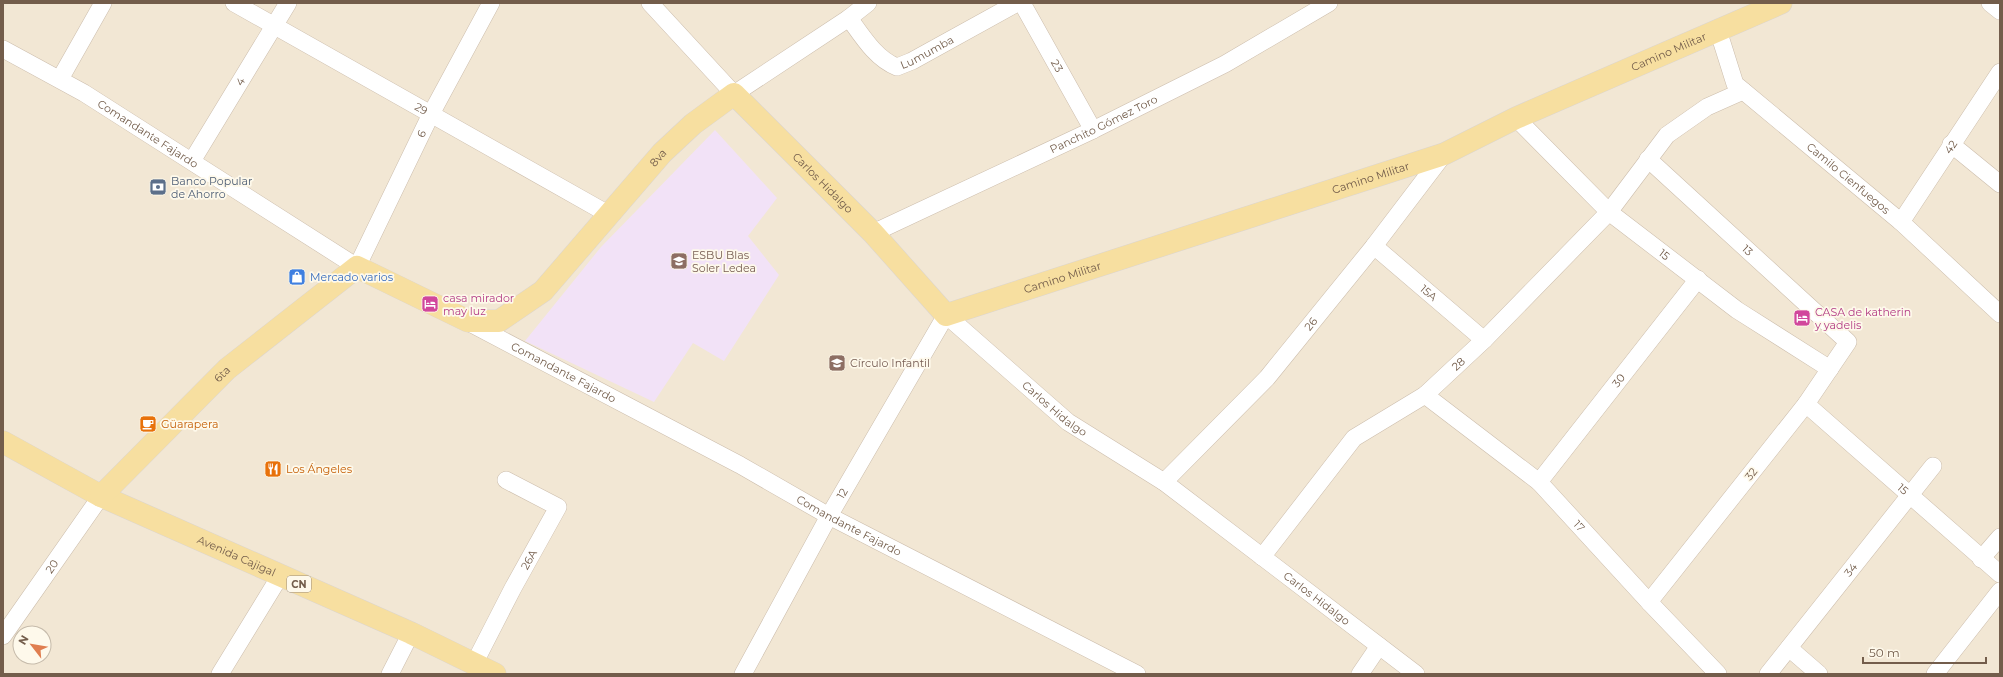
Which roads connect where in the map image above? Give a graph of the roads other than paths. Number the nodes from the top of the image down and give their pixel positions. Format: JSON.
{"nodes":[{"id":1,"x":103,"y":3,"type":"edge"},
{"id":2,"x":234,"y":3,"type":"edge"},
{"id":3,"x":288,"y":3,"type":"edge"},
{"id":4,"x":490,"y":3,"type":"edge"},
{"id":5,"x":650,"y":3,"type":"edge"},
{"id":6,"x":868,"y":3,"type":"edge"},
{"id":7,"x":1017,"y":3,"type":"edge"},
{"id":8,"x":1022,"y":3,"type":"edge"},
{"id":9,"x":1329,"y":3,"type":"edge"},
{"id":10,"x":1781,"y":3,"type":"edge"},
{"id":11,"x":1990,"y":3,"type":"edge"},
{"id":12,"x":2000,"y":11,"type":"edge"},
{"id":13,"x":849,"y":18,"type":"junction"},
{"id":14,"x":274,"y":25,"type":"junction"},
{"id":15,"x":1718,"y":30,"type":"junction"},
{"id":16,"x":3,"y":49,"type":"edge"},
{"id":17,"x":2000,"y":72,"type":"edge"},
{"id":18,"x":60,"y":79,"type":"junction"},
{"id":19,"x":1743,"y":91,"type":"junction"},
{"id":20,"x":734,"y":94,"type":"junction"},
{"id":21,"x":431,"y":114,"type":"junction"},
{"id":22,"x":1516,"y":118,"type":"junction"},
{"id":23,"x":1093,"y":130,"type":"junction"},
{"id":24,"x":1951,"y":144,"type":"junction"},
{"id":25,"x":1444,"y":154,"type":"junction"},
{"id":26,"x":1648,"y":158,"type":"junction"},
{"id":27,"x":192,"y":161,"type":"junction"},
{"id":28,"x":2000,"y":184,"type":"edge"},
{"id":29,"x":1609,"y":212,"type":"junction"},
{"id":30,"x":608,"y":214,"type":"junction"},
{"id":31,"x":1901,"y":222,"type":"junction"},
{"id":32,"x":873,"y":233,"type":"junction"},
{"id":33,"x":1374,"y":246,"type":"junction"},
{"id":34,"x":357,"y":267,"type":"junction"},
{"id":35,"x":1698,"y":279,"type":"junction"},
{"id":36,"x":2000,"y":314,"type":"edge"},
{"id":37,"x":946,"y":315,"type":"junction"},
{"id":38,"x":468,"y":321,"type":"junction"},
{"id":39,"x":1484,"y":340,"type":"junction"},
{"id":40,"x":1848,"y":342,"type":"joint"},
{"id":41,"x":1830,"y":369,"type":"junction"},
{"id":42,"x":1425,"y":395,"type":"junction"},
{"id":43,"x":1806,"y":404,"type":"junction"},
{"id":44,"x":3,"y":442,"type":"edge"},
{"id":45,"x":1933,"y":466,"type":"dead end"},
{"id":46,"x":506,"y":480,"type":"dead end"},
{"id":47,"x":1164,"y":482,"type":"junction"},
{"id":48,"x":1539,"y":482,"type":"junction"},
{"id":49,"x":101,"y":496,"type":"junction"},
{"id":50,"x":1909,"y":496,"type":"junction"},
{"id":51,"x":829,"y":516,"type":"junction"},
{"id":52,"x":2000,"y":537,"type":"edge"},
{"id":53,"x":1262,"y":557,"type":"junction"},
{"id":54,"x":1981,"y":559,"type":"junction"},
{"id":55,"x":2000,"y":574,"type":"edge"},
{"id":56,"x":280,"y":576,"type":"junction"},
{"id":57,"x":2000,"y":591,"type":"edge"},
{"id":58,"x":1649,"y":602,"type":"junction"},
{"id":59,"x":411,"y":634,"type":"junction"},
{"id":60,"x":3,"y":636,"type":"edge"},
{"id":61,"x":1379,"y":646,"type":"junction"},
{"id":62,"x":1789,"y":648,"type":"junction"},
{"id":63,"x":474,"y":664,"type":"junction"},
{"id":64,"x":220,"y":674,"type":"edge"},
{"id":65,"x":390,"y":674,"type":"edge"},
{"id":66,"x":495,"y":674,"type":"edge"},
{"id":67,"x":743,"y":674,"type":"edge"},
{"id":68,"x":1137,"y":674,"type":"edge"},
{"id":69,"x":1360,"y":674,"type":"edge"},
{"id":70,"x":1416,"y":674,"type":"edge"},
{"id":71,"x":1718,"y":674,"type":"edge"},
{"id":72,"x":1768,"y":674,"type":"edge"},
{"id":73,"x":1819,"y":674,"type":"edge"},
{"id":74,"x":1935,"y":674,"type":"edge"}],
"edges":[{"from":1,"to":18,"type":"street"},
{"from":2,"to":14,"type":"street","name":"29"},
{"from":3,"to":14,"type":"street","name":"4"},
{"from":4,"to":21,"type":"street","name":"6"},
{"from":5,"to":20,"type":"street"},
{"from":6,"to":13,"type":"street","name":"8va"},
{"from":7,"to":13,"type":"street","name":"Lumumba"},
{"from":8,"to":23,"type":"street","name":"23"},
{"from":9,"to":23,"type":"street","name":"Panchito Gómez Toro"},
{"from":10,"to":15,"type":"main road","name":"Camino Militar"},
{"from":11,"to":12,"type":"street"},
{"from":13,"to":20,"type":"street","name":"8va"},
{"from":14,"to":21,"type":"street","name":"29"},
{"from":14,"to":27,"type":"street","name":"4"},
{"from":15,"to":19,"type":"street","name":"Camilo Cienfuegos"},
{"from":15,"to":22,"type":"main road","name":"Camino Militar"},
{"from":16,"to":18,"type":"street","name":"Comandante Fajardo"},
{"from":17,"to":24,"type":"street","name":"42"},
{"from":18,"to":27,"type":"street","name":"Comandante Fajardo"},
{"from":19,"to":26,"type":"street","name":"28"},
{"from":19,"to":31,"type":"street","name":"Camilo Cienfuegos"},
{"from":20,"to":30,"type":"main road","name":"8va"},
{"from":20,"to":32,"type":"main road","name":"Carlos Hidalgo"},
{"from":21,"to":30,"type":"street","name":"29"},
{"from":21,"to":34,"type":"street","name":"6"},
{"from":22,"to":25,"type":"main road","name":"Camino Militar"},
{"from":22,"to":29,"type":"street","name":"15"},
{"from":23,"to":32,"type":"street","name":"Panchito Gómez Toro"},
{"from":24,"to":28,"type":"street"},
{"from":24,"to":31,"type":"street","name":"42"},
{"from":25,"to":33,"type":"street","name":"26"},
{"from":25,"to":37,"type":"main road","name":"Camino Militar"},
{"from":26,"to":29,"type":"street","name":"28"},
{"from":26,"to":40,"type":"street","name":"13"},
{"from":27,"to":34,"type":"street","name":"Comandante Fajardo"},
{"from":29,"to":35,"type":"street","name":"15"},
{"from":29,"to":39,"type":"street","name":"28"},
{"from":30,"to":38,"type":"main road","name":"8va"},
{"from":31,"to":36,"type":"street","name":"Camilo Cienfuegos"},
{"from":32,"to":37,"type":"main road","name":"Carlos Hidalgo"},
{"from":33,"to":39,"type":"street","name":"15A"},
{"from":33,"to":47,"type":"street","name":"26"},
{"from":34,"to":38,"type":"main road","name":"Comandante Fajardo"},
{"from":34,"to":49,"type":"main road","name":"6ta"},
{"from":35,"to":41,"type":"street","name":"15"},
{"from":35,"to":48,"type":"street","name":"30"},
{"from":37,"to":47,"type":"street","name":"Carlos Hidalgo"},
{"from":37,"to":51,"type":"street","name":"12"},
{"from":38,"to":51,"type":"street","name":"Comandante Fajardo"},
{"from":39,"to":42,"type":"street","name":"28"},
{"from":40,"to":41,"type":"street","name":"32"},
{"from":41,"to":43,"type":"street","name":"32"},
{"from":42,"to":48,"type":"street","name":"17"},
{"from":42,"to":53,"type":"street","name":"28"},
{"from":43,"to":50,"type":"street","name":"15"},
{"from":43,"to":58,"type":"street","name":"32"},
{"from":44,"to":49,"type":"main road","name":"Avenida Cajigal","number":"CN"},
{"from":45,"to":50,"type":"street","name":"34"},
{"from":46,"to":63,"type":"street","name":"26A"},
{"from":47,"to":53,"type":"street","name":"Carlos Hidalgo"},
{"from":48,"to":58,"type":"street","name":"17"},
{"from":49,"to":56,"type":"main road","name":"Avenida Cajigal","number":"CN"},
{"from":49,"to":60,"type":"street","name":"20"},
{"from":50,"to":54,"type":"street","name":"15"},
{"from":50,"to":62,"type":"street","name":"34"},
{"from":51,"to":67,"type":"street","name":"12"},
{"from":51,"to":68,"type":"street","name":"Comandante Fajardo"},
{"from":52,"to":54,"type":"street"},
{"from":53,"to":61,"type":"street","name":"Carlos Hidalgo"},
{"from":54,"to":55,"type":"street","name":"15"},
{"from":56,"to":59,"type":"main road","name":"Avenida Cajigal","number":"CN"},
{"from":56,"to":64,"type":"street"},
{"from":57,"to":74,"type":"street"},
{"from":58,"to":71,"type":"street","name":"17"},
{"from":59,"to":63,"type":"main road","name":"Avenida Cajigal","number":"CN"},
{"from":59,"to":65,"type":"street"},
{"from":61,"to":69,"type":"street"},
{"from":61,"to":70,"type":"street","name":"Carlos Hidalgo"},
{"from":62,"to":72,"type":"street","name":"34"},
{"from":62,"to":73,"type":"street"},
{"from":63,"to":66,"type":"main road","name":"Avenida Cajigal","number":"CN"}]}
